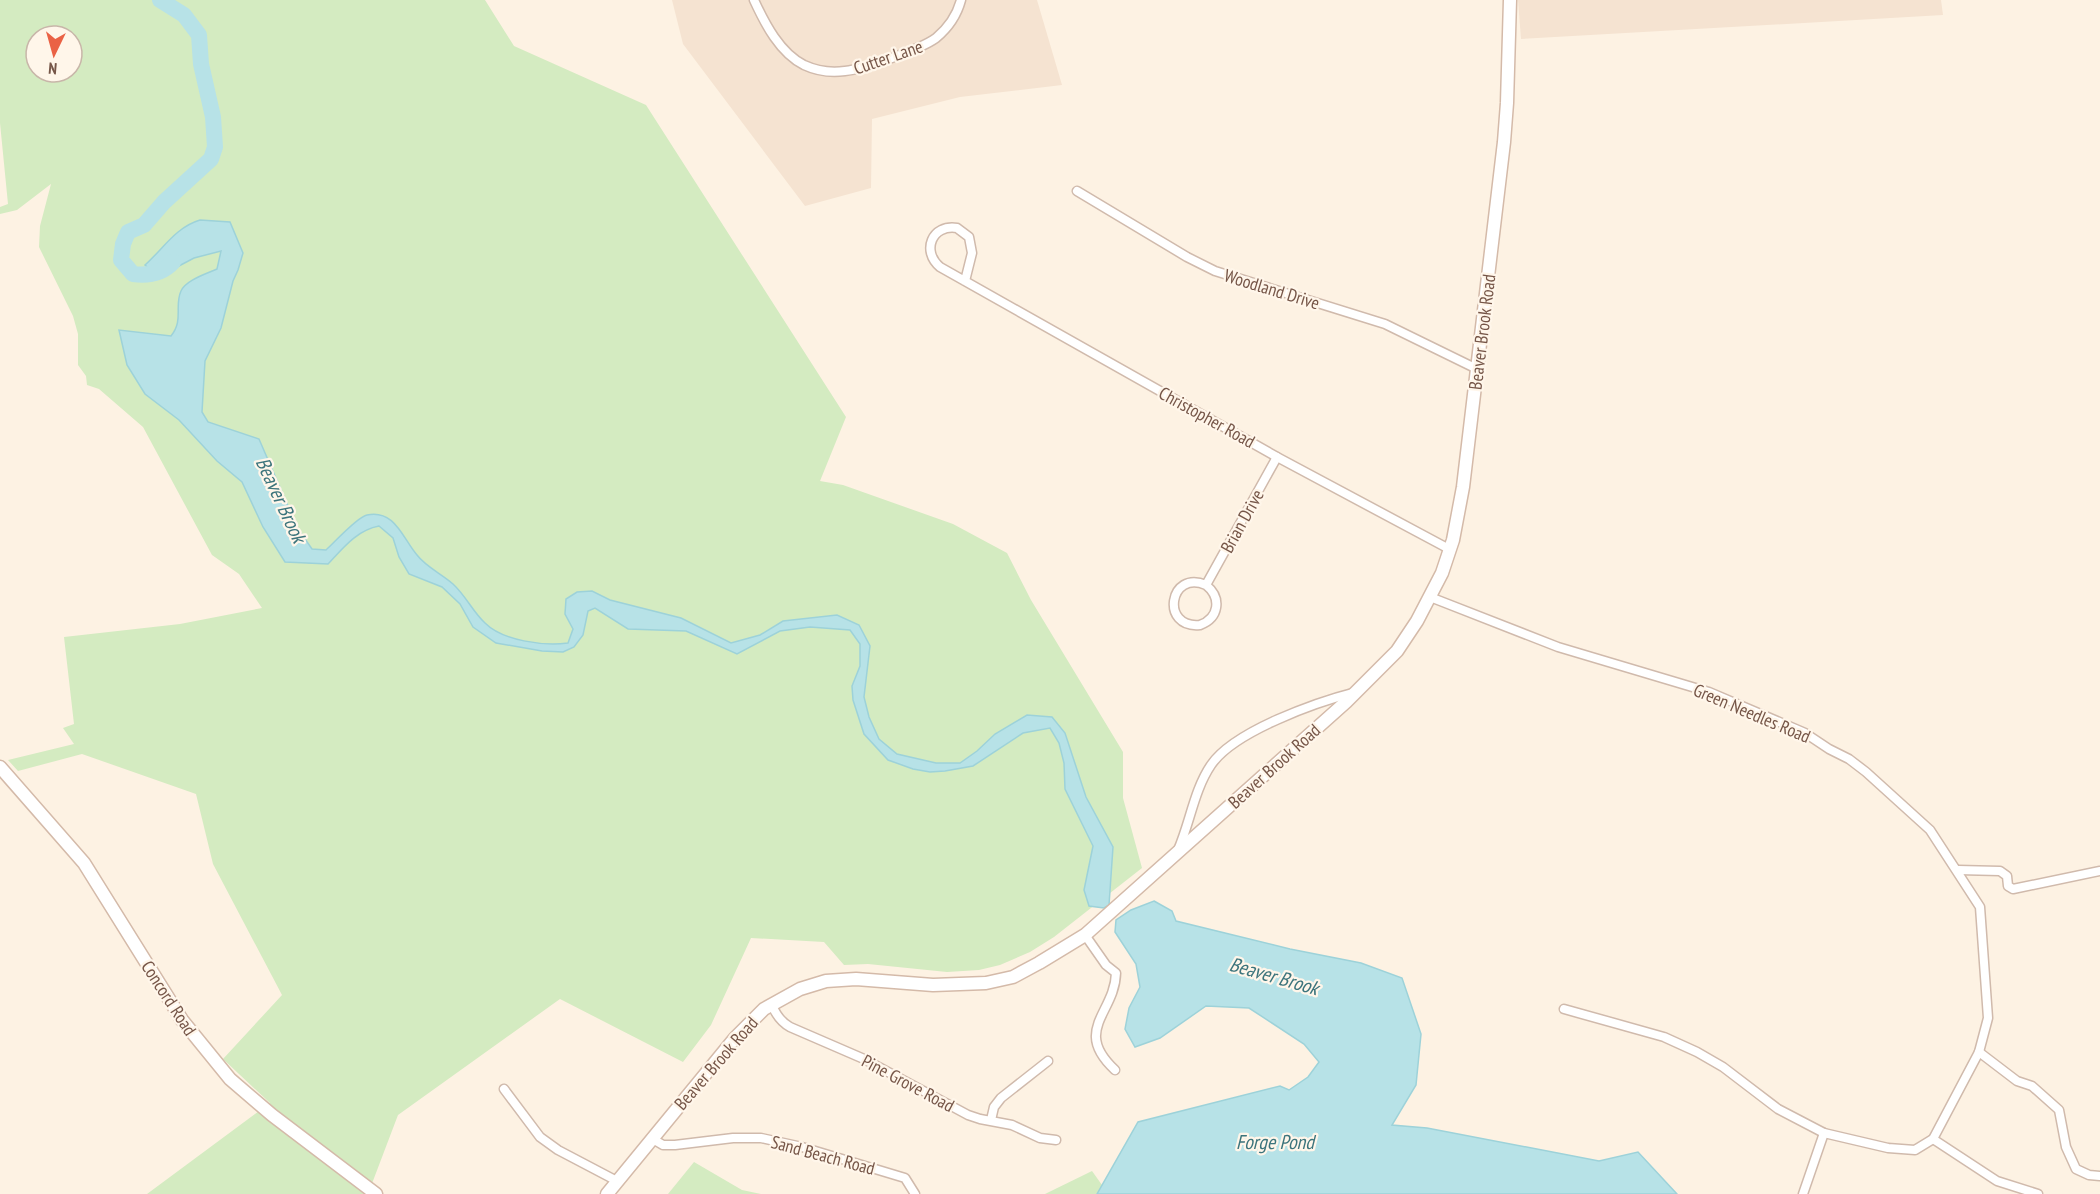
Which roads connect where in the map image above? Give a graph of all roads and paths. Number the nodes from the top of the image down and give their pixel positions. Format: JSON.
{"nodes":[{"id":1,"x":754,"y":0,"type":"edge"},
{"id":2,"x":961,"y":0,"type":"edge"},
{"id":3,"x":1509,"y":0,"type":"edge"},
{"id":4,"x":1077,"y":191,"type":"dead end"},
{"id":5,"x":965,"y":281,"type":"junction"},
{"id":6,"x":1477,"y":369,"type":"junction"},
{"id":7,"x":1277,"y":457,"type":"junction"},
{"id":8,"x":1451,"y":550,"type":"junction"},
{"id":9,"x":1206,"y":585,"type":"junction"},
{"id":10,"x":1430,"y":597,"type":"junction"},
{"id":11,"x":1357,"y":692,"type":"junction"},
{"id":12,"x":0,"y":767,"type":"edge"},
{"id":13,"x":1176,"y":854,"type":"junction"},
{"id":14,"x":1958,"y":870,"type":"junction"},
{"id":15,"x":2100,"y":871,"type":"edge"},
{"id":16,"x":1088,"y":932,"type":"junction"},
{"id":17,"x":772,"y":1005,"type":"junction"},
{"id":18,"x":1564,"y":1009,"type":"dead end"},
{"id":19,"x":1979,"y":1052,"type":"junction"},
{"id":20,"x":1048,"y":1061,"type":"dead end"},
{"id":21,"x":1115,"y":1070,"type":"dead end"},
{"id":22,"x":504,"y":1089,"type":"dead end"},
{"id":23,"x":991,"y":1120,"type":"junction"},
{"id":24,"x":1824,"y":1132,"type":"junction"},
{"id":25,"x":651,"y":1138,"type":"junction"},
{"id":26,"x":1933,"y":1139,"type":"junction"},
{"id":27,"x":1056,"y":1140,"type":"dead end"},
{"id":28,"x":2100,"y":1176,"type":"edge"},
{"id":29,"x":618,"y":1181,"type":"junction"},
{"id":30,"x":376,"y":1194,"type":"edge"},
{"id":31,"x":607,"y":1194,"type":"edge"},
{"id":32,"x":915,"y":1194,"type":"edge"},
{"id":33,"x":1803,"y":1194,"type":"edge"},
{"id":34,"x":2038,"y":1194,"type":"edge"}],
"edges":[{"from":1,"to":2,"type":"street","name":"Cutter Lane"},
{"from":3,"to":6,"type":"street","name":"Beaver Brook Road"},
{"from":4,"to":6,"type":"street","name":"Woodland Drive"},
{"from":5,"to":5,"type":"street","name":"Christopher Road"},
{"from":5,"to":7,"type":"street","name":"Christopher Road"},
{"from":6,"to":8,"type":"street","name":"Beaver Brook Road"},
{"from":7,"to":8,"type":"street","name":"Christopher Road"},
{"from":7,"to":9,"type":"street","name":"Brian Drive"},
{"from":8,"to":10,"type":"street","name":"Beaver Brook Road"},
{"from":9,"to":9,"type":"street"},
{"from":10,"to":11,"type":"street","name":"Beaver Brook Road"},
{"from":10,"to":14,"type":"street","name":"Green Needles Road"},
{"from":11,"to":13,"type":"street","name":"Beaver Brook Road"},
{"from":11,"to":13,"type":"street"},
{"from":12,"to":30,"type":"street","name":"Concord Road"},
{"from":13,"to":16,"type":"street","name":"Beaver Brook Road"},
{"from":14,"to":15,"type":"street"},
{"from":14,"to":19,"type":"street","name":"Green Needles Road"},
{"from":16,"to":17,"type":"street","name":"Beaver Brook Road"},
{"from":16,"to":21,"type":"street"},
{"from":17,"to":23,"type":"street","name":"Pine Grove Road"},
{"from":17,"to":25,"type":"street","name":"Beaver Brook Road"},
{"from":18,"to":24,"type":"street"},
{"from":19,"to":26,"type":"street","name":"Green Needles Road"},
{"from":19,"to":28,"type":"street"},
{"from":20,"to":23,"type":"street"},
{"from":22,"to":29,"type":"street"},
{"from":23,"to":27,"type":"street","name":"Pine Grove Road"},
{"from":24,"to":26,"type":"street"},
{"from":24,"to":33,"type":"street"},
{"from":25,"to":29,"type":"street","name":"Beaver Brook Road"},
{"from":25,"to":32,"type":"street","name":"Sand Beach Road"},
{"from":26,"to":34,"type":"street"},
{"from":29,"to":31,"type":"street","name":"Beaver Brook Road"}]}
